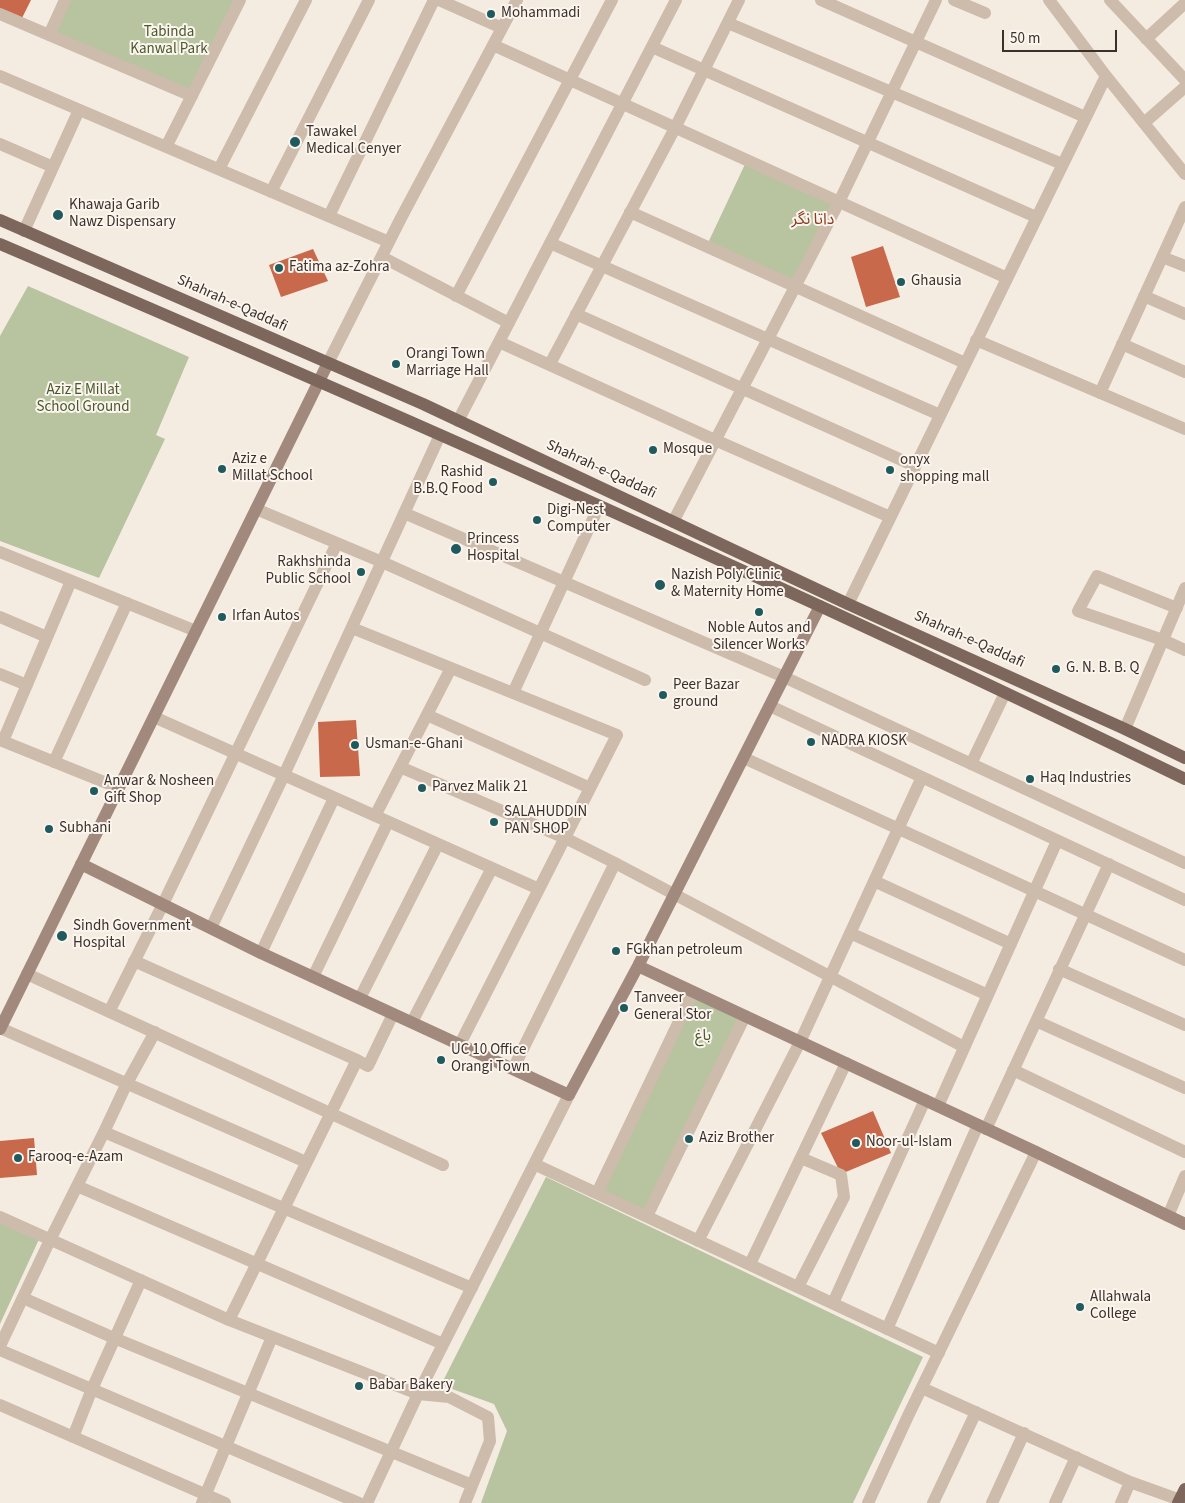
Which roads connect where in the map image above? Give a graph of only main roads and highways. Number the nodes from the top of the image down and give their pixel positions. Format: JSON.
{"nodes":[{"id":1,"x":0,"y":220,"type":"edge"},
{"id":2,"x":0,"y":244,"type":"edge"},
{"id":3,"x":1185,"y":758,"type":"edge"},
{"id":4,"x":1185,"y":779,"type":"edge"}],
"edges":[{"from":1,"to":3,"type":"main road","name":"Shahrah-e-Qaddafi"},
{"from":2,"to":4,"type":"main road","name":"Shahrah-e-Qaddafi"}]}
